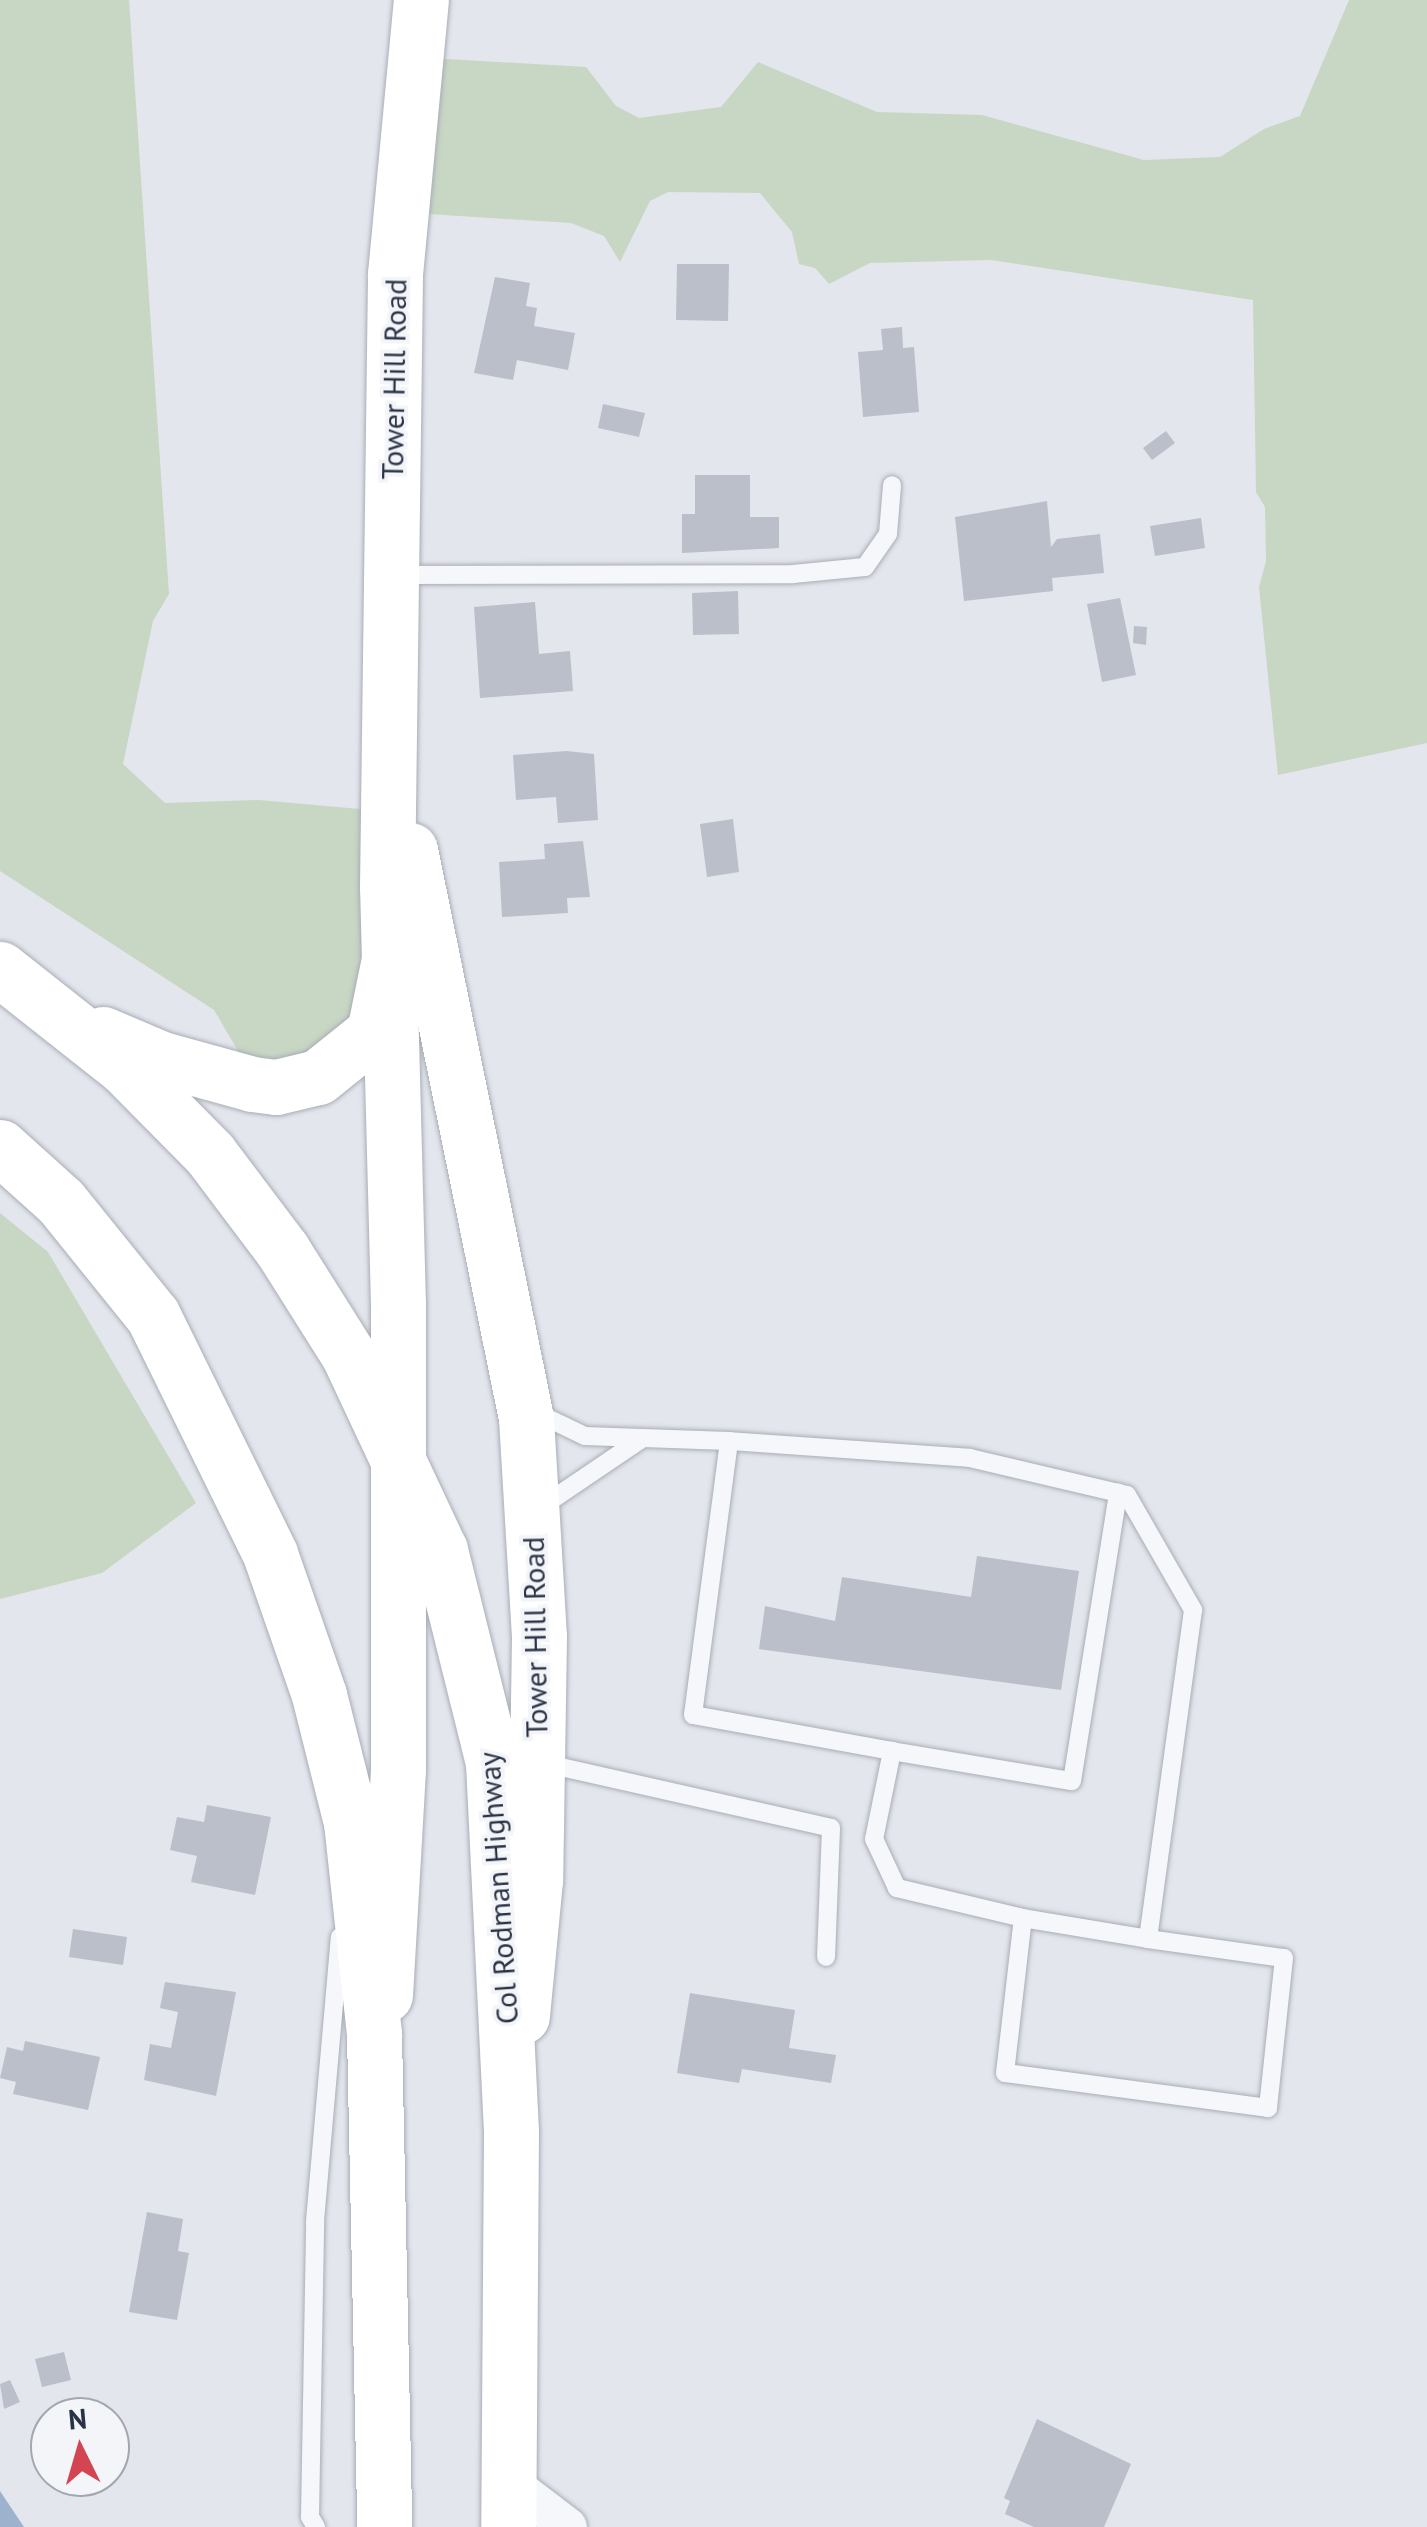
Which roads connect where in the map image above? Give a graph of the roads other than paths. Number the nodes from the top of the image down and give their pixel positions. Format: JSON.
{"nodes":[{"id":1,"x":421,"y":0,"type":"edge"},
{"id":2,"x":892,"y":486,"type":"dead end"},
{"id":3,"x":392,"y":575,"type":"junction"},
{"id":4,"x":391,"y":759,"type":"junction"},
{"id":5,"x":388,"y":964,"type":"junction"},
{"id":6,"x":0,"y":969,"type":"edge"},
{"id":7,"x":63,"y":1016,"type":"junction"},
{"id":8,"x":0,"y":1147,"type":"edge"},
{"id":9,"x":523,"y":1406,"type":"junction"},
{"id":10,"x":640,"y":1440,"type":"junction"},
{"id":11,"x":729,"y":1441,"type":"junction"},
{"id":12,"x":396,"y":1450,"type":"junction"},
{"id":13,"x":1118,"y":1493,"type":"junction"},
{"id":14,"x":532,"y":1514,"type":"junction"},
{"id":15,"x":892,"y":1751,"type":"junction"},
{"id":16,"x":537,"y":1762,"type":"junction"},
{"id":17,"x":351,"y":1822,"type":"junction"},
{"id":18,"x":1022,"y":1918,"type":"junction"},
{"id":19,"x":1148,"y":1939,"type":"junction"},
{"id":20,"x":826,"y":1957,"type":"dead end"},
{"id":21,"x":511,"y":2132,"type":"junction"},
{"id":22,"x":376,"y":2164,"type":"junction"},
{"id":23,"x":508,"y":2504,"type":"edge"},
{"id":24,"x":316,"y":2527,"type":"edge"},
{"id":25,"x":384,"y":2527,"type":"edge"},
{"id":26,"x":568,"y":2527,"type":"edge"}],
"edges":[{"from":1,"to":3,"type":"main road","name":"Tower Hill Road"},
{"from":2,"to":3,"type":"lane"},
{"from":3,"to":4,"type":"main road","name":"Tower Hill Road"},
{"from":4,"to":5,"type":"main road","name":"Tower Hill Road"},
{"from":4,"to":9,"type":"main road","name":"Tower Hill Road"},
{"from":5,"to":7,"type":"main road"},
{"from":5,"to":12,"type":"main road","name":"Tower Hill Road"},
{"from":6,"to":7,"type":"main road","name":"Col Rodman Highway"},
{"from":7,"to":12,"type":"main road","name":"Col Rodman Highway"},
{"from":8,"to":17,"type":"main road"},
{"from":9,"to":10,"type":"lane"},
{"from":9,"to":14,"type":"main road","name":"Tower Hill Road"},
{"from":10,"to":11,"type":"lane"},
{"from":10,"to":14,"type":"lane"},
{"from":11,"to":13,"type":"lane"},
{"from":11,"to":15,"type":"lane"},
{"from":12,"to":21,"type":"main road","name":"Col Rodman Highway"},
{"from":12,"to":22,"type":"main road","name":"Tower Hill Road"},
{"from":13,"to":15,"type":"lane"},
{"from":13,"to":19,"type":"lane"},
{"from":14,"to":16,"type":"main road","name":"Tower Hill Road"},
{"from":15,"to":18,"type":"lane"},
{"from":16,"to":20,"type":"lane"},
{"from":16,"to":21,"type":"main road","name":"Tower Hill Road"},
{"from":17,"to":22,"type":"main road"},
{"from":17,"to":24,"type":"lane"},
{"from":18,"to":19,"type":"lane"},
{"from":18,"to":19,"type":"lane"},
{"from":21,"to":23,"type":"main road","name":"Tower Hill Road"},
{"from":22,"to":25,"type":"main road","name":"Tower Hill Road"},
{"from":23,"to":26,"type":"street"}]}
